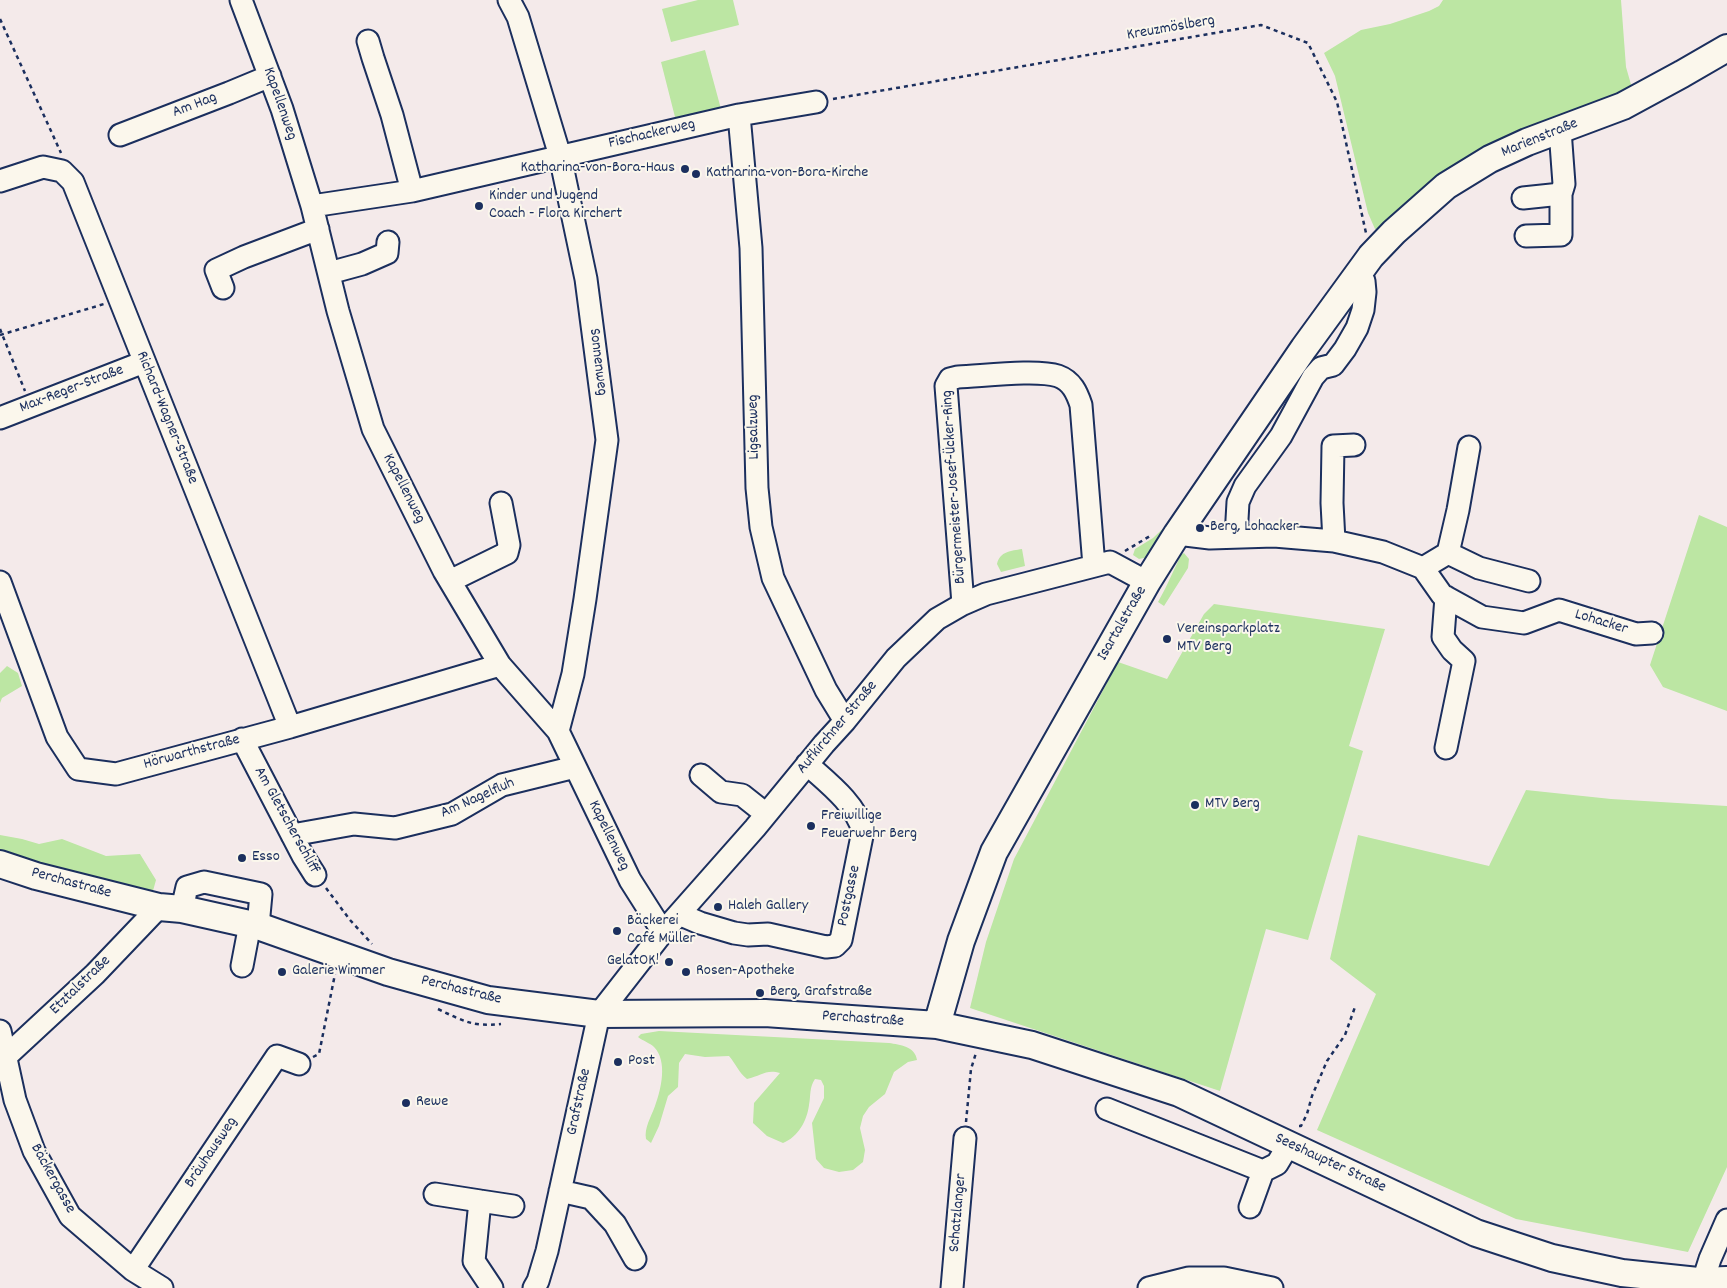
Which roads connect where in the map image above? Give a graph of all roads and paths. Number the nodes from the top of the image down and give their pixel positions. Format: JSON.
{"nodes":[{"id":1,"x":241,"y":0,"type":"edge"},
{"id":2,"x":509,"y":0,"type":"edge"},
{"id":3,"x":0,"y":19,"type":"edge"},
{"id":4,"x":368,"y":41,"type":"dead end"},
{"id":5,"x":1727,"y":48,"type":"edge"},
{"id":6,"x":270,"y":76,"type":"junction"},
{"id":7,"x":816,"y":102,"type":"joint"},
{"id":8,"x":739,"y":115,"type":"junction"},
{"id":9,"x":1560,"y":130,"type":"junction"},
{"id":10,"x":120,"y":135,"type":"dead end"},
{"id":11,"x":560,"y":156,"type":"junction"},
{"id":12,"x":62,"y":171,"type":"junction"},
{"id":13,"x":0,"y":181,"type":"edge"},
{"id":14,"x":412,"y":191,"type":"junction"},
{"id":15,"x":1560,"y":194,"type":"junction"},
{"id":16,"x":1523,"y":198,"type":"dead end"},
{"id":17,"x":312,"y":206,"type":"junction"},
{"id":18,"x":318,"y":229,"type":"junction"},
{"id":19,"x":1526,"y":236,"type":"dead end"},
{"id":20,"x":388,"y":242,"type":"dead end"},
{"id":21,"x":1365,"y":265,"type":"junction"},
{"id":22,"x":329,"y":273,"type":"junction"},
{"id":23,"x":223,"y":288,"type":"dead end"},
{"id":24,"x":119,"y":299,"type":"junction"},
{"id":25,"x":0,"y":329,"type":"edge"},
{"id":26,"x":1,"y":334,"type":"edge"},
{"id":27,"x":144,"y":362,"type":"junction"},
{"id":28,"x":31,"y":406,"type":"junction"},
{"id":29,"x":0,"y":418,"type":"edge"},
{"id":30,"x":1354,"y":445,"type":"dead end"},
{"id":31,"x":1469,"y":447,"type":"dead end"},
{"id":32,"x":501,"y":503,"type":"dead end"},
{"id":33,"x":1166,"y":533,"type":"junction"},
{"id":34,"x":1236,"y":537,"type":"junction"},
{"id":35,"x":1334,"y":542,"type":"junction"},
{"id":36,"x":1448,"y":554,"type":"junction"},
{"id":37,"x":1102,"y":564,"type":"junction"},
{"id":38,"x":1423,"y":568,"type":"junction"},
{"id":39,"x":1529,"y":581,"type":"dead end"},
{"id":40,"x":0,"y":582,"type":"edge"},
{"id":41,"x":450,"y":582,"type":"junction"},
{"id":42,"x":1147,"y":582,"type":"junction"},
{"id":43,"x":1446,"y":597,"type":"junction"},
{"id":44,"x":963,"y":604,"type":"junction"},
{"id":45,"x":1652,"y":633,"type":"dead end"},
{"id":46,"x":500,"y":665,"type":"junction"},
{"id":47,"x":845,"y":721,"type":"junction"},
{"id":48,"x":290,"y":727,"type":"junction"},
{"id":49,"x":558,"y":731,"type":"junction"},
{"id":50,"x":242,"y":740,"type":"junction"},
{"id":51,"x":1446,"y":748,"type":"dead end"},
{"id":52,"x":807,"y":764,"type":"junction"},
{"id":53,"x":575,"y":768,"type":"junction"},
{"id":54,"x":701,"y":775,"type":"dead end"},
{"id":55,"x":766,"y":814,"type":"junction"},
{"id":56,"x":292,"y":835,"type":"junction"},
{"id":57,"x":0,"y":864,"type":"edge"},
{"id":58,"x":314,"y":875,"type":"joint"},
{"id":59,"x":170,"y":908,"type":"junction"},
{"id":60,"x":679,"y":914,"type":"junction"},
{"id":61,"x":254,"y":925,"type":"junction"},
{"id":62,"x":663,"y":932,"type":"junction"},
{"id":63,"x":242,"y":966,"type":"dead end"},
{"id":64,"x":335,"y":970,"type":"dead end"},
{"id":65,"x":386,"y":971,"type":"junction"},
{"id":66,"x":1355,"y":1007,"type":"dead end"},
{"id":67,"x":599,"y":1014,"type":"junction"},
{"id":68,"x":482,"y":1021,"type":"dead end"},
{"id":69,"x":937,"y":1025,"type":"junction"},
{"id":70,"x":483,"y":1026,"type":"dead end"},
{"id":71,"x":0,"y":1031,"type":"edge"},
{"id":72,"x":976,"y":1052,"type":"dead end"},
{"id":73,"x":3,"y":1059,"type":"edge"},
{"id":74,"x":299,"y":1064,"type":"joint"},
{"id":75,"x":1107,"y":1109,"type":"dead end"},
{"id":76,"x":1292,"y":1135,"type":"junction"},
{"id":77,"x":965,"y":1138,"type":"joint"},
{"id":78,"x":1263,"y":1171,"type":"junction"},
{"id":79,"x":560,"y":1191,"type":"junction"},
{"id":80,"x":435,"y":1194,"type":"dead end"},
{"id":81,"x":480,"y":1201,"type":"junction"},
{"id":82,"x":513,"y":1206,"type":"dead end"},
{"id":83,"x":1250,"y":1207,"type":"dead end"},
{"id":84,"x":1727,"y":1220,"type":"edge"},
{"id":85,"x":634,"y":1259,"type":"dead end"},
{"id":86,"x":133,"y":1270,"type":"junction"},
{"id":87,"x":1189,"y":1278,"type":"junction"},
{"id":88,"x":1618,"y":1280,"type":"edge"},
{"id":89,"x":1715,"y":1280,"type":"edge"},
{"id":90,"x":162,"y":1288,"type":"edge"},
{"id":91,"x":492,"y":1288,"type":"edge"},
{"id":92,"x":534,"y":1288,"type":"edge"},
{"id":93,"x":952,"y":1288,"type":"edge"},
{"id":94,"x":1149,"y":1288,"type":"edge"},
{"id":95,"x":1210,"y":1288,"type":"edge"},
{"id":96,"x":1272,"y":1288,"type":"edge"}],
"edges":[{"from":1,"to":6,"type":"street","name":"Kapellenweg"},
{"from":2,"to":11,"type":"street","name":"Sonnenweg"},
{"from":3,"to":12,"type":"path"},
{"from":4,"to":14,"type":"street"},
{"from":5,"to":9,"type":"main road","name":"Marienstraße"},
{"from":6,"to":10,"type":"street","name":"Am Hag"},
{"from":6,"to":17,"type":"street","name":"Kapellenweg"},
{"from":7,"to":8,"type":"street","name":"Fischackerweg"},
{"from":7,"to":21,"type":"path","name":"Kreuzmöslberg"},
{"from":8,"to":11,"type":"street","name":"Fischackerweg"},
{"from":8,"to":47,"type":"street","name":"Ligsalzweg"},
{"from":9,"to":15,"type":"street"},
{"from":9,"to":21,"type":"main road","name":"Marienstraße"},
{"from":11,"to":14,"type":"street","name":"Fischackerweg"},
{"from":11,"to":49,"type":"street","name":"Sonnenweg"},
{"from":12,"to":13,"type":"street"},
{"from":12,"to":24,"type":"street","name":"Richard-Wagner-Straße"},
{"from":14,"to":17,"type":"street","name":"Fischackerweg"},
{"from":15,"to":16,"type":"street"},
{"from":15,"to":19,"type":"street"},
{"from":17,"to":18,"type":"street","name":"Kapellenweg"},
{"from":18,"to":22,"type":"street","name":"Kapellenweg"},
{"from":18,"to":23,"type":"street"},
{"from":20,"to":22,"type":"street"},
{"from":21,"to":33,"type":"main road","name":"Isartalstraße"},
{"from":21,"to":34,"type":"street"},
{"from":22,"to":41,"type":"street","name":"Kapellenweg"},
{"from":24,"to":26,"type":"path"},
{"from":24,"to":27,"type":"street","name":"Richard-Wagner-Straße"},
{"from":25,"to":26,"type":"path"},
{"from":26,"to":28,"type":"path"},
{"from":27,"to":28,"type":"street","name":"Max-Reger-Straße"},
{"from":27,"to":48,"type":"street","name":"Richard-Wagner-Straße"},
{"from":28,"to":29,"type":"street","name":"Max-Reger-Straße"},
{"from":30,"to":35,"type":"street"},
{"from":31,"to":36,"type":"street"},
{"from":32,"to":41,"type":"street"},
{"from":33,"to":34,"type":"street"},
{"from":33,"to":37,"type":"path"},
{"from":33,"to":42,"type":"main road","name":"Isartalstraße"},
{"from":34,"to":35,"type":"street"},
{"from":35,"to":38,"type":"street"},
{"from":36,"to":38,"type":"street"},
{"from":36,"to":39,"type":"street"},
{"from":37,"to":42,"type":"street"},
{"from":37,"to":44,"type":"street","name":"Aufkirchner Straße"},
{"from":37,"to":44,"type":"street","name":"Bürgermeister-Josef-Ücker-Ring"},
{"from":38,"to":43,"type":"street","name":"Lohacker"},
{"from":40,"to":50,"type":"street","name":"Hörwarthstraße"},
{"from":41,"to":46,"type":"street","name":"Kapellenweg"},
{"from":42,"to":69,"type":"main road","name":"Isartalstraße"},
{"from":43,"to":45,"type":"street","name":"Lohacker"},
{"from":43,"to":51,"type":"street"},
{"from":44,"to":47,"type":"street","name":"Aufkirchner Straße"},
{"from":46,"to":48,"type":"street","name":"Hörwarthstraße"},
{"from":46,"to":49,"type":"street","name":"Kapellenweg"},
{"from":47,"to":52,"type":"street","name":"Aufkirchner Straße"},
{"from":48,"to":50,"type":"street","name":"Hörwarthstraße"},
{"from":49,"to":53,"type":"street","name":"Kapellenweg"},
{"from":50,"to":56,"type":"street","name":"Am Gletscherschliff"},
{"from":52,"to":55,"type":"street","name":"Aufkirchner Straße"},
{"from":52,"to":60,"type":"street","name":"Postgasse"},
{"from":53,"to":56,"type":"street","name":"Am Nagelfluh"},
{"from":53,"to":62,"type":"street","name":"Kapellenweg"},
{"from":54,"to":55,"type":"street"},
{"from":55,"to":60,"type":"street","name":"Aufkirchner Straße"},
{"from":56,"to":58,"type":"street","name":"Am Gletscherschliff"},
{"from":57,"to":59,"type":"main road","name":"Perchastraße"},
{"from":58,"to":65,"type":"path","name":"Am Gletscherschliff"},
{"from":59,"to":61,"type":"main road","name":"Perchastraße"},
{"from":59,"to":73,"type":"street","name":"Etztalstraße"},
{"from":60,"to":62,"type":"street","name":"Aufkirchner Straße"},
{"from":61,"to":63,"type":"street"},
{"from":61,"to":65,"type":"main road","name":"Perchastraße"},
{"from":62,"to":67,"type":"street","name":"Aufkirchner Straße"},
{"from":64,"to":74,"type":"path"},
{"from":65,"to":67,"type":"main road","name":"Perchastraße"},
{"from":66,"to":76,"type":"path"},
{"from":67,"to":69,"type":"main road","name":"Perchastraße"},
{"from":67,"to":79,"type":"street","name":"Grafstraße"},
{"from":68,"to":70,"type":"path"},
{"from":69,"to":76,"type":"main road","name":"Seeshaupter Straße"},
{"from":71,"to":73,"type":"street","name":"Bäckergasse"},
{"from":72,"to":77,"type":"path"},
{"from":73,"to":86,"type":"street","name":"Bäckergasse"},
{"from":74,"to":86,"type":"street","name":"Bräuhausweg"},
{"from":75,"to":78,"type":"street"},
{"from":76,"to":78,"type":"street"},
{"from":76,"to":88,"type":"main road","name":"Seeshaupter Straße"},
{"from":77,"to":93,"type":"street","name":"Schatzlanger"},
{"from":78,"to":83,"type":"street"},
{"from":79,"to":85,"type":"street"},
{"from":79,"to":92,"type":"street","name":"Grafstraße"},
{"from":80,"to":81,"type":"street"},
{"from":81,"to":82,"type":"street"},
{"from":81,"to":91,"type":"street"},
{"from":84,"to":89,"type":"street"},
{"from":86,"to":90,"type":"street","name":"Bäckergasse"},
{"from":87,"to":94,"type":"street"},
{"from":87,"to":95,"type":"street"},
{"from":87,"to":96,"type":"street"},
{"from":88,"to":89,"type":"main road","name":"Seeshaupter Straße"}]}
